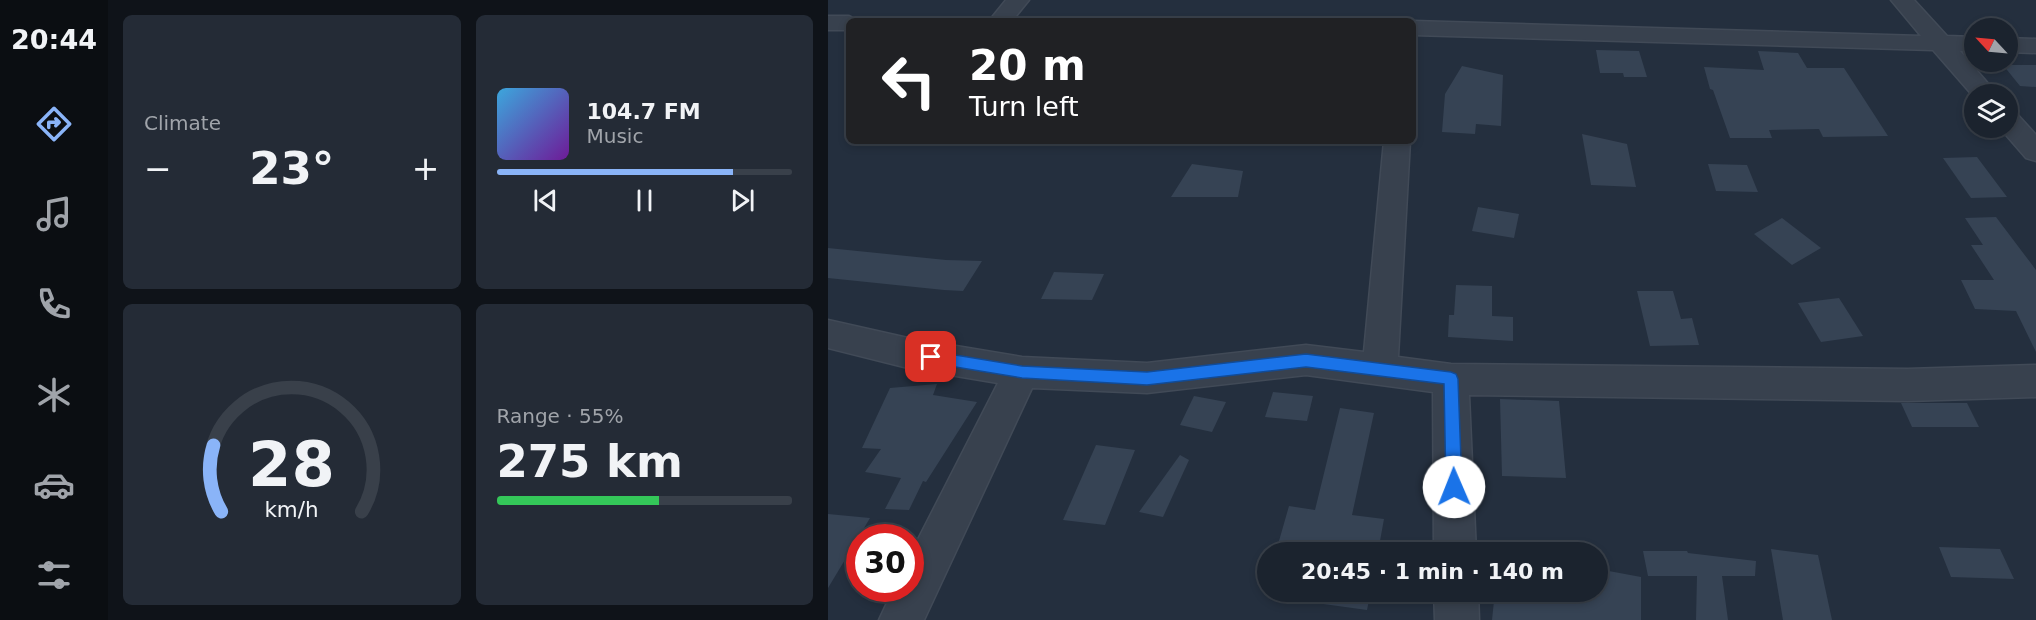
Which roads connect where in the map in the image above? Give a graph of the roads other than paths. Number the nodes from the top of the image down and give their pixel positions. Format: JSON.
{"nodes":[{"id":1,"x":1018,"y":0,"type":"edge"},
{"id":2,"x":1902,"y":0,"type":"edge"},
{"id":3,"x":1003,"y":18,"type":"edge"},
{"id":4,"x":828,"y":23,"type":"edge"},
{"id":5,"x":846,"y":23,"type":"edge"},
{"id":6,"x":1416,"y":28,"type":"edge"},
{"id":7,"x":1941,"y":44,"type":"junction"},
{"id":8,"x":1964,"y":45,"type":"edge"},
{"id":9,"x":2018,"y":45,"type":"edge"},
{"id":10,"x":2036,"y":46,"type":"edge"},
{"id":11,"x":1976,"y":84,"type":"edge"},
{"id":12,"x":2018,"y":132,"type":"edge"},
{"id":13,"x":1397,"y":144,"type":"edge"},
{"id":14,"x":2036,"y":152,"type":"edge"},
{"id":15,"x":828,"y":334,"type":"edge"},
{"id":16,"x":1380,"y":368,"type":"junction"},
{"id":17,"x":1022,"y":372,"type":"junction"},
{"id":18,"x":1451,"y":379,"type":"junction"},
{"id":19,"x":2036,"y":381,"type":"edge"},
{"id":20,"x":1455,"y":542,"type":"edge"},
{"id":21,"x":1456,"y":602,"type":"edge"},
{"id":22,"x":901,"y":620,"type":"edge"},
{"id":23,"x":1457,"y":620,"type":"edge"}],
"edges":[{"from":1,"to":3,"type":"street"},
{"from":2,"to":7,"type":"street"},
{"from":4,"to":5,"type":"street"},
{"from":6,"to":7,"type":"street"},
{"from":7,"to":8,"type":"street"},
{"from":7,"to":11,"type":"street"},
{"from":9,"to":10,"type":"street"},
{"from":12,"to":14,"type":"street"},
{"from":13,"to":16,"type":"street"},
{"from":15,"to":17,"type":"street"},
{"from":16,"to":17,"type":"street"},
{"from":16,"to":18,"type":"street"},
{"from":17,"to":22,"type":"street"},
{"from":18,"to":19,"type":"street"},
{"from":18,"to":20,"type":"street"},
{"from":21,"to":23,"type":"street"}]}
